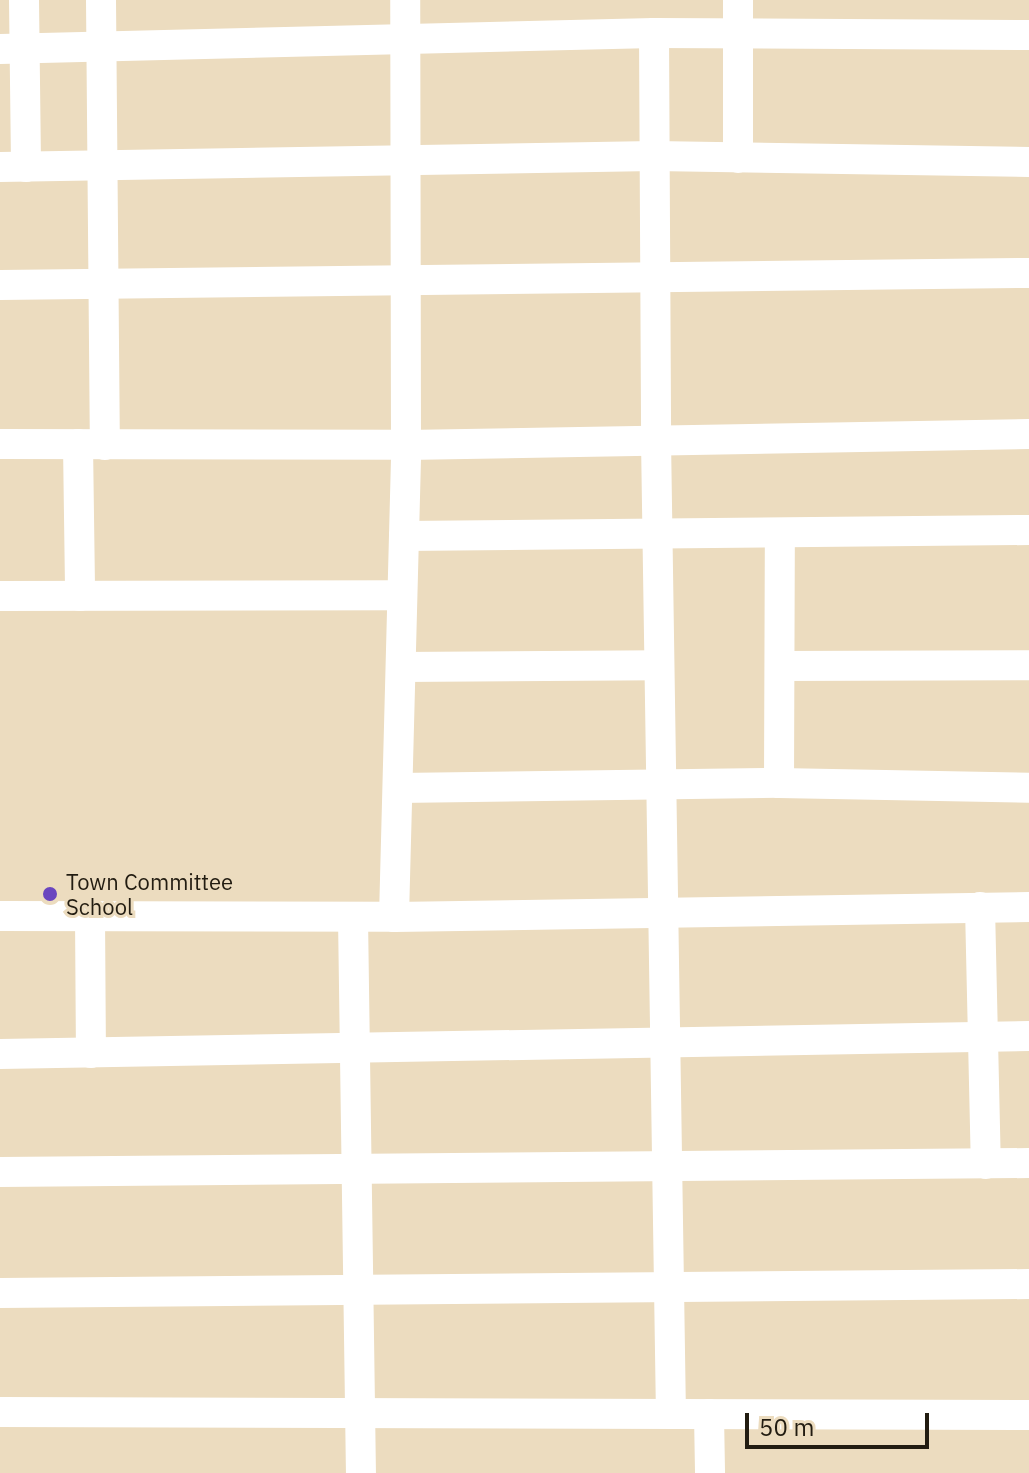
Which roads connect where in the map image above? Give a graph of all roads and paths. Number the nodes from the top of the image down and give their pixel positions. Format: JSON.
{"nodes":[{"id":1,"x":24,"y":0,"type":"edge"},
{"id":2,"x":101,"y":0,"type":"edge"},
{"id":3,"x":405,"y":0,"type":"edge"},
{"id":4,"x":738,"y":0,"type":"edge"},
{"id":5,"x":654,"y":33,"type":"junction"},
{"id":6,"x":738,"y":34,"type":"junction"},
{"id":7,"x":1029,"y":35,"type":"edge"},
{"id":8,"x":405,"y":41,"type":"junction"},
{"id":9,"x":100,"y":47,"type":"junction"},
{"id":10,"x":12,"y":48,"type":"edge"},
{"id":11,"x":654,"y":156,"type":"junction"},
{"id":12,"x":738,"y":158,"type":"junction"},
{"id":13,"x":405,"y":159,"type":"junction"},
{"id":14,"x":1029,"y":162,"type":"edge"},
{"id":15,"x":102,"y":165,"type":"junction"},
{"id":16,"x":13,"y":167,"type":"edge"},
{"id":17,"x":1029,"y":273,"type":"edge"},
{"id":18,"x":655,"y":277,"type":"junction"},
{"id":19,"x":406,"y":280,"type":"junction"},
{"id":20,"x":103,"y":284,"type":"junction"},
{"id":21,"x":0,"y":285,"type":"edge"},
{"id":22,"x":1029,"y":434,"type":"edge"},
{"id":23,"x":656,"y":440,"type":"junction"},
{"id":24,"x":0,"y":444,"type":"edge"},
{"id":25,"x":91,"y":444,"type":"junction"},
{"id":26,"x":406,"y":445,"type":"junction"},
{"id":27,"x":1029,"y":530,"type":"edge"},
{"id":28,"x":780,"y":534,"type":"junction"},
{"id":29,"x":404,"y":536,"type":"junction"},
{"id":30,"x":658,"y":536,"type":"junction"},
{"id":31,"x":402,"y":595,"type":"junction"},
{"id":32,"x":0,"y":596,"type":"edge"},
{"id":33,"x":80,"y":596,"type":"junction"},
{"id":34,"x":659,"y":665,"type":"junction"},
{"id":35,"x":1029,"y":665,"type":"edge"},
{"id":36,"x":780,"y":666,"type":"junction"},
{"id":37,"x":401,"y":667,"type":"junction"},
{"id":38,"x":779,"y":783,"type":"junction"},
{"id":39,"x":661,"y":784,"type":"junction"},
{"id":40,"x":398,"y":788,"type":"junction"},
{"id":41,"x":1029,"y":788,"type":"edge"},
{"id":42,"x":980,"y":907,"type":"junction"},
{"id":43,"x":1029,"y":907,"type":"edge"},
{"id":44,"x":664,"y":913,"type":"junction"},
{"id":45,"x":0,"y":916,"type":"edge"},
{"id":46,"x":90,"y":916,"type":"junction"},
{"id":47,"x":353,"y":917,"type":"junction"},
{"id":48,"x":394,"y":917,"type":"junction"},
{"id":49,"x":1029,"y":1036,"type":"edge"},
{"id":50,"x":983,"y":1039,"type":"junction"},
{"id":51,"x":666,"y":1044,"type":"junction"},
{"id":52,"x":355,"y":1048,"type":"junction"},
{"id":53,"x":91,"y":1053,"type":"junction"},
{"id":54,"x":0,"y":1054,"type":"edge"},
{"id":55,"x":1029,"y":1163,"type":"edge"},
{"id":56,"x":986,"y":1164,"type":"junction"},
{"id":57,"x":667,"y":1165,"type":"junction"},
{"id":58,"x":357,"y":1167,"type":"junction"},
{"id":59,"x":0,"y":1172,"type":"edge"},
{"id":60,"x":1029,"y":1284,"type":"edge"},
{"id":61,"x":669,"y":1290,"type":"junction"},
{"id":62,"x":0,"y":1293,"type":"edge"},
{"id":63,"x":358,"y":1293,"type":"junction"},
{"id":64,"x":0,"y":1412,"type":"edge"},
{"id":65,"x":360,"y":1413,"type":"junction"},
{"id":66,"x":671,"y":1414,"type":"junction"},
{"id":67,"x":709,"y":1414,"type":"junction"},
{"id":68,"x":1029,"y":1415,"type":"edge"},
{"id":69,"x":361,"y":1473,"type":"edge"},
{"id":70,"x":710,"y":1473,"type":"edge"}],
"edges":[{"from":1,"to":10,"type":"street"},
{"from":2,"to":9,"type":"street"},
{"from":3,"to":8,"type":"street"},
{"from":4,"to":6,"type":"street"},
{"from":5,"to":6,"type":"street"},
{"from":5,"to":8,"type":"street"},
{"from":5,"to":11,"type":"street"},
{"from":6,"to":7,"type":"street"},
{"from":6,"to":12,"type":"street"},
{"from":8,"to":9,"type":"street"},
{"from":8,"to":13,"type":"street"},
{"from":9,"to":10,"type":"street"},
{"from":9,"to":15,"type":"street"},
{"from":10,"to":16,"type":"street"},
{"from":11,"to":12,"type":"street"},
{"from":11,"to":13,"type":"street"},
{"from":11,"to":18,"type":"street"},
{"from":12,"to":14,"type":"street"},
{"from":13,"to":15,"type":"street"},
{"from":13,"to":19,"type":"street"},
{"from":15,"to":16,"type":"street"},
{"from":15,"to":20,"type":"street"},
{"from":17,"to":18,"type":"street"},
{"from":18,"to":19,"type":"street"},
{"from":18,"to":23,"type":"street"},
{"from":19,"to":20,"type":"street"},
{"from":19,"to":26,"type":"street"},
{"from":20,"to":21,"type":"street"},
{"from":20,"to":25,"type":"street"},
{"from":22,"to":23,"type":"street"},
{"from":23,"to":26,"type":"street"},
{"from":23,"to":30,"type":"street"},
{"from":24,"to":25,"type":"street"},
{"from":25,"to":26,"type":"street"},
{"from":25,"to":33,"type":"street"},
{"from":26,"to":29,"type":"street"},
{"from":27,"to":28,"type":"street"},
{"from":28,"to":30,"type":"street"},
{"from":28,"to":36,"type":"street"},
{"from":29,"to":30,"type":"street"},
{"from":29,"to":31,"type":"street"},
{"from":30,"to":34,"type":"street"},
{"from":31,"to":33,"type":"street"},
{"from":31,"to":37,"type":"street"},
{"from":32,"to":33,"type":"street"},
{"from":34,"to":37,"type":"street"},
{"from":34,"to":39,"type":"street"},
{"from":35,"to":36,"type":"street"},
{"from":36,"to":38,"type":"street"},
{"from":37,"to":40,"type":"street"},
{"from":38,"to":39,"type":"street"},
{"from":38,"to":41,"type":"street"},
{"from":39,"to":40,"type":"street"},
{"from":39,"to":44,"type":"street"},
{"from":40,"to":48,"type":"street"},
{"from":42,"to":43,"type":"street"},
{"from":42,"to":44,"type":"street"},
{"from":42,"to":50,"type":"street"},
{"from":44,"to":48,"type":"street"},
{"from":44,"to":51,"type":"street"},
{"from":45,"to":46,"type":"street"},
{"from":46,"to":47,"type":"street"},
{"from":46,"to":53,"type":"street"},
{"from":47,"to":48,"type":"street"},
{"from":47,"to":52,"type":"street"},
{"from":49,"to":50,"type":"street"},
{"from":50,"to":51,"type":"street"},
{"from":50,"to":56,"type":"street"},
{"from":51,"to":52,"type":"street"},
{"from":51,"to":57,"type":"street"},
{"from":52,"to":53,"type":"street"},
{"from":52,"to":58,"type":"street"},
{"from":53,"to":54,"type":"street"},
{"from":55,"to":56,"type":"street"},
{"from":56,"to":57,"type":"street"},
{"from":57,"to":58,"type":"street"},
{"from":57,"to":61,"type":"street"},
{"from":58,"to":59,"type":"street"},
{"from":58,"to":63,"type":"street"},
{"from":60,"to":61,"type":"street"},
{"from":61,"to":63,"type":"street"},
{"from":61,"to":66,"type":"street"},
{"from":62,"to":63,"type":"street"},
{"from":63,"to":65,"type":"street"},
{"from":64,"to":65,"type":"street"},
{"from":65,"to":66,"type":"street"},
{"from":65,"to":69,"type":"street"},
{"from":66,"to":67,"type":"street"},
{"from":67,"to":68,"type":"street"},
{"from":67,"to":70,"type":"street"}]}
